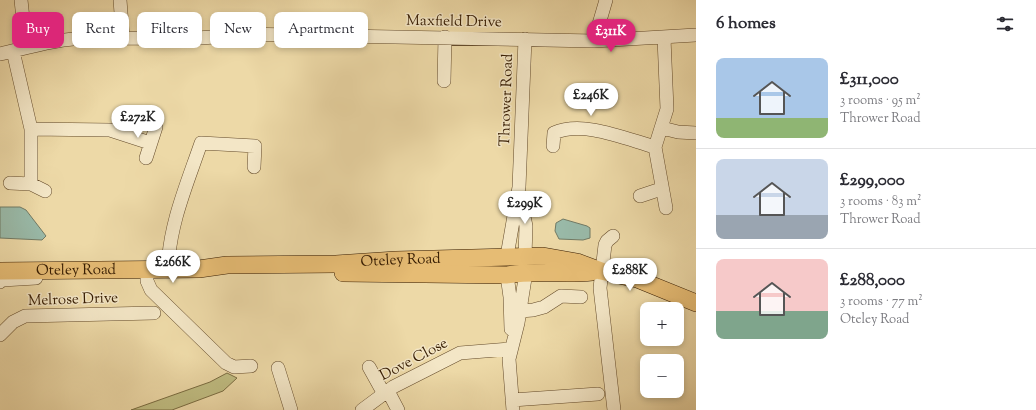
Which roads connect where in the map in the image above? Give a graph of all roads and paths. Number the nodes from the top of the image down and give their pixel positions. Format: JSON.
{"nodes":[{"id":1,"x":21,"y":0,"type":"edge"},
{"id":2,"x":120,"y":0,"type":"edge"},
{"id":3,"x":606,"y":0,"type":"edge"},
{"id":4,"x":22,"y":12,"type":"edge"},
{"id":5,"x":121,"y":12,"type":"edge"},
{"id":6,"x":696,"y":35,"type":"edge"},
{"id":7,"x":445,"y":37,"type":"junction"},
{"id":8,"x":664,"y":38,"type":"junction"},
{"id":9,"x":129,"y":39,"type":"edge"},
{"id":10,"x":525,"y":39,"type":"junction"},
{"id":11,"x":594,"y":41,"type":"junction"},
{"id":12,"x":22,"y":48,"type":"edge"},
{"id":13,"x":6,"y":52,"type":"edge"},
{"id":14,"x":444,"y":81,"type":"dead end"},
{"id":15,"x":156,"y":128,"type":"dead end"},
{"id":16,"x":662,"y":128,"type":"junction"},
{"id":17,"x":31,"y":129,"type":"junction"},
{"id":18,"x":696,"y":133,"type":"edge"},
{"id":19,"x":150,"y":142,"type":"junction"},
{"id":20,"x":553,"y":146,"type":"dead end"},
{"id":21,"x":655,"y":147,"type":"junction"},
{"id":22,"x":146,"y":158,"type":"dead end"},
{"id":23,"x":254,"y":167,"type":"dead end"},
{"id":24,"x":10,"y":183,"type":"dead end"},
{"id":25,"x":31,"y":184,"type":"junction"},
{"id":26,"x":519,"y":189,"type":"junction"},
{"id":27,"x":661,"y":189,"type":"junction"},
{"id":28,"x":45,"y":191,"type":"dead end"},
{"id":29,"x":640,"y":196,"type":"dead end"},
{"id":30,"x":666,"y":208,"type":"dead end"},
{"id":31,"x":613,"y":236,"type":"dead end"},
{"id":32,"x":507,"y":256,"type":"junction"},
{"id":33,"x":525,"y":264,"type":"junction"},
{"id":34,"x":168,"y":269,"type":"junction"},
{"id":35,"x":199,"y":269,"type":"junction"},
{"id":36,"x":89,"y":270,"type":"junction"},
{"id":37,"x":147,"y":270,"type":"junction"},
{"id":38,"x":0,"y":271,"type":"edge"},
{"id":39,"x":601,"y":271,"type":"junction"},
{"id":40,"x":507,"y":275,"type":"junction"},
{"id":41,"x":0,"y":282,"type":"edge"},
{"id":42,"x":581,"y":297,"type":"dead end"},
{"id":43,"x":696,"y":304,"type":"edge"},
{"id":44,"x":520,"y":311,"type":"junction"},
{"id":45,"x":145,"y":318,"type":"dead end"},
{"id":46,"x":0,"y":335,"type":"edge"},
{"id":47,"x":511,"y":346,"type":"junction"},
{"id":48,"x":251,"y":366,"type":"dead end"},
{"id":49,"x":278,"y":368,"type":"dead end"},
{"id":50,"x":369,"y":368,"type":"dead end"},
{"id":51,"x":386,"y":393,"type":"junction"},
{"id":52,"x":598,"y":394,"type":"dead end"},
{"id":53,"x":512,"y":405,"type":"edge"},
{"id":54,"x":291,"y":410,"type":"edge"},
{"id":55,"x":362,"y":410,"type":"edge"},
{"id":56,"x":398,"y":410,"type":"edge"},
{"id":57,"x":614,"y":410,"type":"edge"}],
"edges":[{"from":1,"to":4,"type":"street"},
{"from":2,"to":5,"type":"street"},
{"from":3,"to":11,"type":"street"},
{"from":6,"to":8,"type":"street","name":"Thrower Road"},
{"from":7,"to":9,"type":"street","name":"Maxfield Drive"},
{"from":7,"to":10,"type":"street","name":"Maxfield Drive"},
{"from":7,"to":14,"type":"street"},
{"from":8,"to":11,"type":"street","name":"Thrower Road"},
{"from":8,"to":16,"type":"street"},
{"from":10,"to":11,"type":"street","name":"Thrower Road"},
{"from":10,"to":26,"type":"street","name":"Thrower Road"},
{"from":12,"to":13,"type":"street","name":"Maxfield Drive"},
{"from":13,"to":17,"type":"street"},
{"from":15,"to":19,"type":"street"},
{"from":16,"to":18,"type":"street"},
{"from":16,"to":21,"type":"street"},
{"from":17,"to":19,"type":"street"},
{"from":17,"to":25,"type":"street"},
{"from":19,"to":22,"type":"street"},
{"from":20,"to":21,"type":"street"},
{"from":21,"to":27,"type":"street"},
{"from":23,"to":34,"type":"street"},
{"from":24,"to":25,"type":"street"},
{"from":25,"to":28,"type":"street"},
{"from":26,"to":32,"type":"street","name":"Thrower Road"},
{"from":26,"to":33,"type":"street","name":"Thrower Road"},
{"from":27,"to":29,"type":"street"},
{"from":27,"to":30,"type":"street"},
{"from":31,"to":39,"type":"street"},
{"from":32,"to":33,"type":"main road","name":"Oteley Road"},
{"from":32,"to":35,"type":"main road","name":"Oteley Road"},
{"from":32,"to":40,"type":"main road"},
{"from":33,"to":39,"type":"main road","name":"Oteley Road"},
{"from":33,"to":40,"type":"main road","name":"Oteley Road"},
{"from":33,"to":44,"type":"street","name":"Thrower Road"},
{"from":34,"to":35,"type":"main road","name":"Oteley Road"},
{"from":34,"to":37,"type":"main road","name":"Oteley Road"},
{"from":35,"to":40,"type":"main road","name":"Oteley Road"},
{"from":36,"to":37,"type":"main road","name":"Oteley Road"},
{"from":36,"to":38,"type":"main road","name":"Oteley Road"},
{"from":36,"to":41,"type":"street"},
{"from":37,"to":48,"type":"street"},
{"from":39,"to":43,"type":"main road","name":"Oteley Road"},
{"from":39,"to":57,"type":"street"},
{"from":40,"to":47,"type":"street"},
{"from":42,"to":44,"type":"street"},
{"from":44,"to":47,"type":"street","name":"Thrower Road"},
{"from":45,"to":46,"type":"street","name":"Melrose Drive"},
{"from":47,"to":51,"type":"street","name":"Dove Close"},
{"from":47,"to":53,"type":"street"},
{"from":49,"to":54,"type":"street"},
{"from":50,"to":51,"type":"street"},
{"from":51,"to":55,"type":"street","name":"Dove Close"},
{"from":51,"to":56,"type":"street"},
{"from":52,"to":53,"type":"street"}]}
